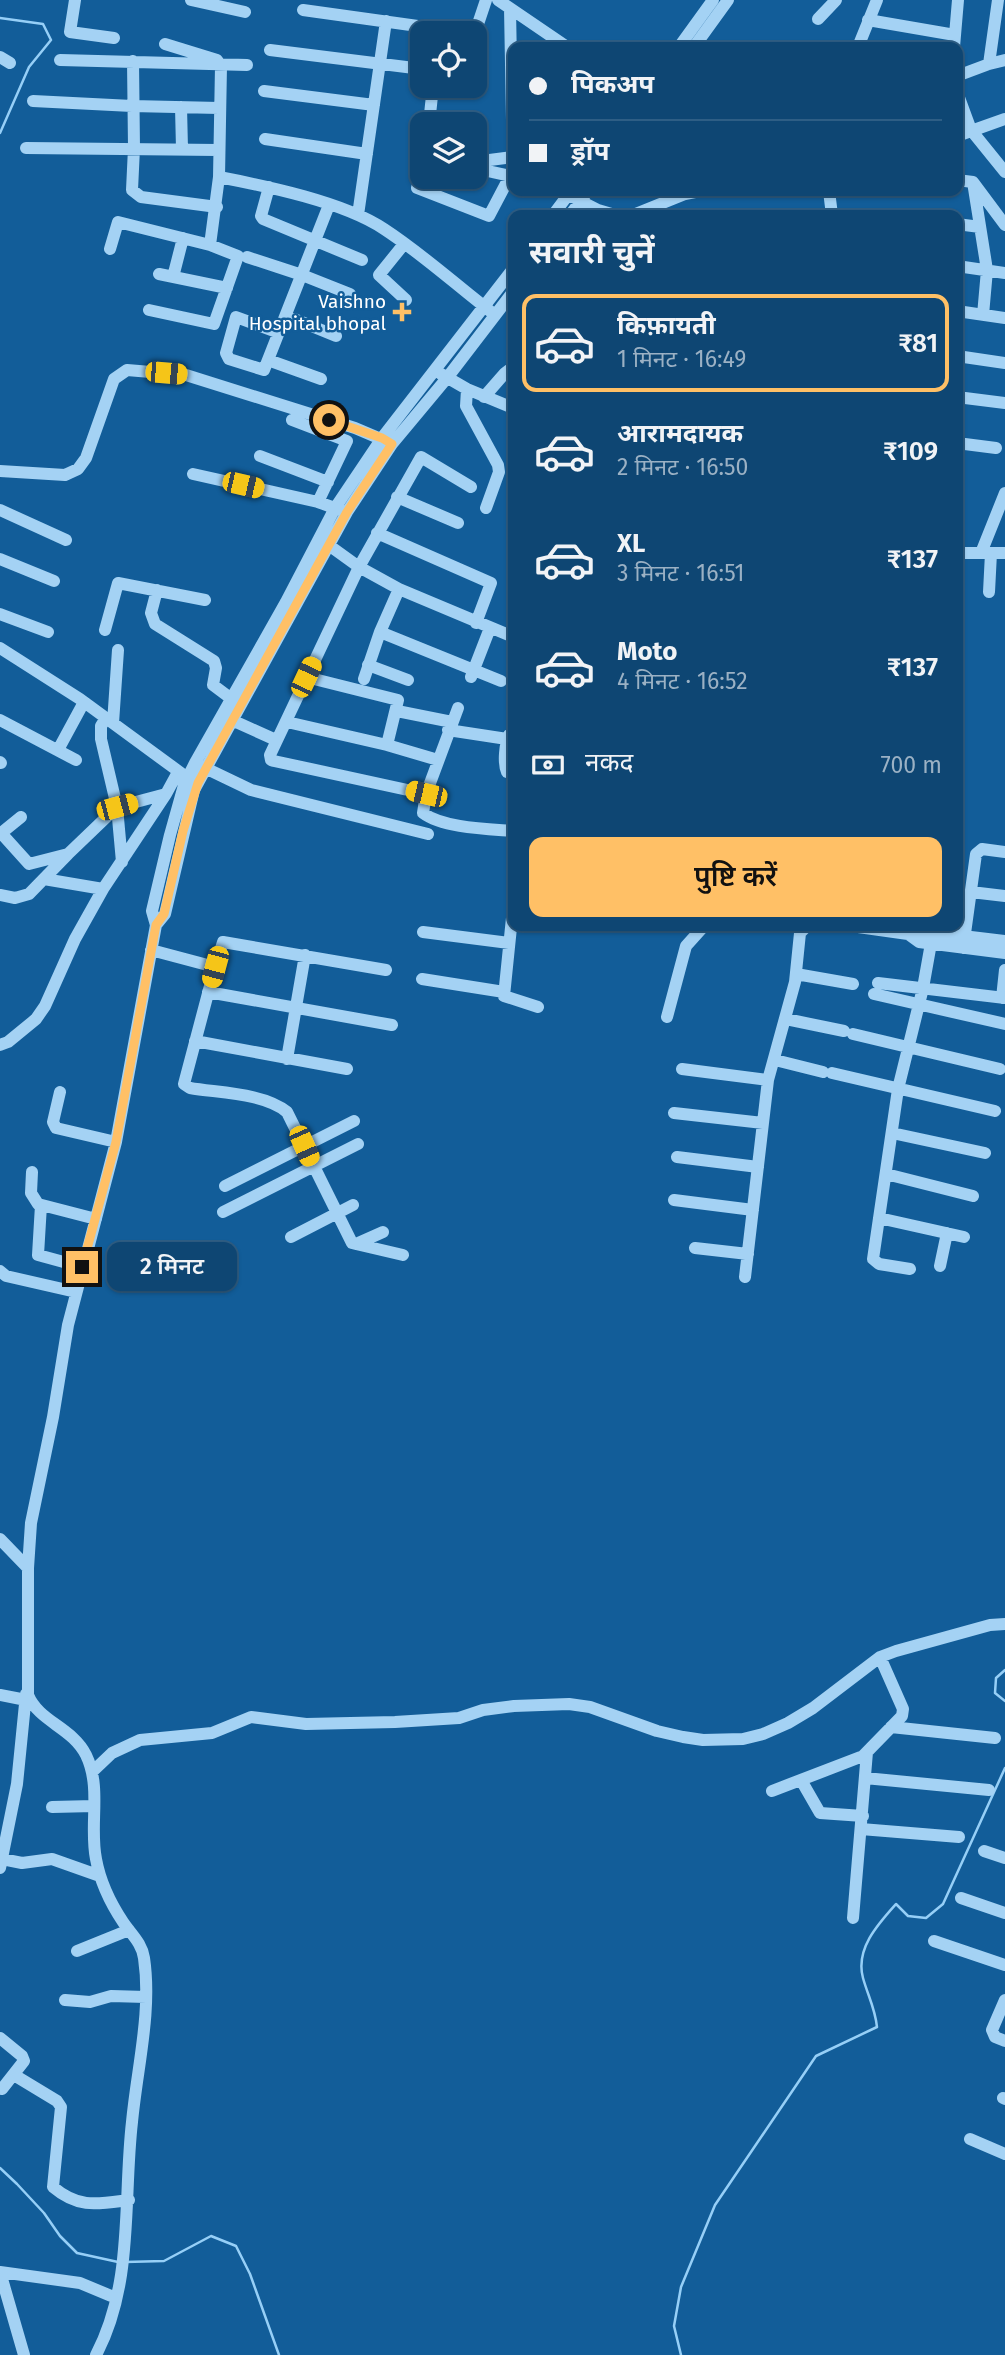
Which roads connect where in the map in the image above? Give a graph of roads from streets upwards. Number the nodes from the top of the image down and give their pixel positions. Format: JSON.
{"nodes":[{"id":1,"x":75,"y":0,"type":"edge"},
{"id":2,"x":486,"y":0,"type":"edge"},
{"id":3,"x":498,"y":0,"type":"edge"},
{"id":4,"x":713,"y":0,"type":"edge"},
{"id":5,"x":728,"y":0,"type":"edge"},
{"id":6,"x":836,"y":0,"type":"edge"},
{"id":7,"x":877,"y":0,"type":"edge"},
{"id":8,"x":958,"y":0,"type":"edge"},
{"id":9,"x":998,"y":0,"type":"edge"},
{"id":10,"x":196,"y":1,"type":"edge"},
{"id":11,"x":510,"y":8,"type":"junction"},
{"id":12,"x":303,"y":10,"type":"dead end"},
{"id":13,"x":245,"y":12,"type":"dead end"},
{"id":14,"x":818,"y":19,"type":"dead end"},
{"id":15,"x":868,"y":20,"type":"junction"},
{"id":16,"x":386,"y":21,"type":"junction"},
{"id":17,"x":479,"y":21,"type":"edge"},
{"id":18,"x":410,"y":25,"type":"edge"},
{"id":19,"x":114,"y":38,"type":"dead end"},
{"id":20,"x":954,"y":41,"type":"edge"},
{"id":21,"x":511,"y":42,"type":"edge"},
{"id":22,"x":560,"y":42,"type":"edge"},
{"id":23,"x":683,"y":42,"type":"edge"},
{"id":24,"x":698,"y":42,"type":"edge"},
{"id":25,"x":860,"y":42,"type":"edge"},
{"id":26,"x":165,"y":44,"type":"dead end"},
{"id":27,"x":270,"y":50,"type":"dead end"},
{"id":28,"x":60,"y":60,"type":"dead end"},
{"id":29,"x":1005,"y":60,"type":"edge"},
{"id":30,"x":133,"y":61,"type":"junction"},
{"id":31,"x":989,"y":64,"type":"junction"},
{"id":32,"x":247,"y":65,"type":"dead end"},
{"id":33,"x":380,"y":65,"type":"junction"},
{"id":34,"x":221,"y":66,"type":"junction"},
{"id":35,"x":410,"y":68,"type":"edge"},
{"id":36,"x":963,"y":74,"type":"edge"},
{"id":37,"x":264,"y":91,"type":"dead end"},
{"id":38,"x":33,"y":101,"type":"dead end"},
{"id":39,"x":374,"y":105,"type":"junction"},
{"id":40,"x":132,"y":106,"type":"junction"},
{"id":41,"x":181,"y":107,"type":"junction"},
{"id":42,"x":219,"y":107,"type":"junction"},
{"id":43,"x":963,"y":108,"type":"edge"},
{"id":44,"x":1005,"y":119,"type":"edge"},
{"id":45,"x":971,"y":130,"type":"junction"},
{"id":46,"x":963,"y":133,"type":"edge"},
{"id":47,"x":265,"y":139,"type":"dead end"},
{"id":48,"x":26,"y":148,"type":"dead end"},
{"id":49,"x":134,"y":148,"type":"junction"},
{"id":50,"x":182,"y":149,"type":"junction"},
{"id":51,"x":218,"y":150,"type":"junction"},
{"id":52,"x":367,"y":154,"type":"junction"},
{"id":53,"x":508,"y":158,"type":"edge"},
{"id":54,"x":487,"y":160,"type":"edge"},
{"id":55,"x":487,"y":171,"type":"edge"},
{"id":56,"x":1005,"y":172,"type":"edge"},
{"id":57,"x":508,"y":175,"type":"edge"},
{"id":58,"x":219,"y":177,"type":"junction"},
{"id":59,"x":508,"y":181,"type":"edge"},
{"id":60,"x":963,"y":181,"type":"edge"},
{"id":61,"x":973,"y":182,"type":"junction"},
{"id":62,"x":269,"y":187,"type":"junction"},
{"id":63,"x":420,"y":189,"type":"edge"},
{"id":64,"x":572,"y":196,"type":"edge"},
{"id":65,"x":578,"y":196,"type":"edge"},
{"id":66,"x":686,"y":196,"type":"edge"},
{"id":67,"x":329,"y":205,"type":"junction"},
{"id":68,"x":217,"y":206,"type":"junction"},
{"id":69,"x":558,"y":210,"type":"edge"},
{"id":70,"x":605,"y":210,"type":"edge"},
{"id":71,"x":647,"y":210,"type":"edge"},
{"id":72,"x":358,"y":215,"type":"junction"},
{"id":73,"x":963,"y":225,"type":"edge"},
{"id":74,"x":1005,"y":225,"type":"edge"},
{"id":75,"x":981,"y":227,"type":"junction"},
{"id":76,"x":183,"y":238,"type":"junction"},
{"id":77,"x":316,"y":240,"type":"junction"},
{"id":78,"x":404,"y":244,"type":"junction"},
{"id":79,"x":210,"y":245,"type":"junction"},
{"id":80,"x":110,"y":248,"type":"dead end"},
{"id":81,"x":247,"y":257,"type":"dead end"},
{"id":82,"x":362,"y":260,"type":"dead end"},
{"id":83,"x":963,"y":267,"type":"edge"},
{"id":84,"x":987,"y":270,"type":"junction"},
{"id":85,"x":1005,"y":273,"type":"edge"},
{"id":86,"x":159,"y":274,"type":"dead end"},
{"id":87,"x":302,"y":275,"type":"junction"},
{"id":88,"x":508,"y":276,"type":"edge"},
{"id":89,"x":173,"y":277,"type":"junction"},
{"id":90,"x":227,"y":288,"type":"junction"},
{"id":91,"x":350,"y":294,"type":"dead end"},
{"id":92,"x":508,"y":298,"type":"edge"},
{"id":93,"x":405,"y":300,"type":"dead end"},
{"id":94,"x":484,"y":307,"type":"junction"},
{"id":95,"x":149,"y":310,"type":"dead end"},
{"id":96,"x":963,"y":311,"type":"edge"},
{"id":97,"x":495,"y":315,"type":"junction"},
{"id":98,"x":983,"y":315,"type":"junction"},
{"id":99,"x":287,"y":316,"type":"junction"},
{"id":100,"x":1005,"y":318,"type":"edge"},
{"id":101,"x":279,"y":333,"type":"junction"},
{"id":102,"x":336,"y":336,"type":"dead end"},
{"id":103,"x":963,"y":357,"type":"edge"},
{"id":104,"x":268,"y":360,"type":"junction"},
{"id":105,"x":1005,"y":363,"type":"edge"},
{"id":106,"x":435,"y":371,"type":"junction"},
{"id":107,"x":508,"y":371,"type":"edge"},
{"id":108,"x":447,"y":378,"type":"junction"},
{"id":109,"x":321,"y":379,"type":"dead end"},
{"id":110,"x":467,"y":389,"type":"junction"},
{"id":111,"x":484,"y":397,"type":"junction"},
{"id":112,"x":963,"y":398,"type":"edge"},
{"id":113,"x":1005,"y":403,"type":"edge"},
{"id":114,"x":508,"y":406,"type":"edge"},
{"id":115,"x":292,"y":421,"type":"dead end"},
{"id":116,"x":387,"y":441,"type":"junction"},
{"id":117,"x":963,"y":444,"type":"edge"},
{"id":118,"x":996,"y":448,"type":"dead end"},
{"id":119,"x":261,"y":456,"type":"dead end"},
{"id":120,"x":1,"y":474,"type":"edge"},
{"id":121,"x":193,"y":474,"type":"dead end"},
{"id":122,"x":328,"y":482,"type":"junction"},
{"id":123,"x":471,"y":487,"type":"dead end"},
{"id":124,"x":1005,"y":493,"type":"edge"},
{"id":125,"x":397,"y":497,"type":"junction"},
{"id":126,"x":317,"y":502,"type":"junction"},
{"id":127,"x":485,"y":508,"type":"dead end"},
{"id":128,"x":0,"y":510,"type":"edge"},
{"id":129,"x":341,"y":510,"type":"junction"},
{"id":130,"x":999,"y":519,"type":"edge"},
{"id":131,"x":458,"y":523,"type":"dead end"},
{"id":132,"x":377,"y":533,"type":"junction"},
{"id":133,"x":66,"y":540,"type":"dead end"},
{"id":134,"x":325,"y":542,"type":"junction"},
{"id":135,"x":964,"y":553,"type":"dead end"},
{"id":136,"x":986,"y":553,"type":"junction"},
{"id":137,"x":1005,"y":553,"type":"edge"},
{"id":138,"x":0,"y":559,"type":"edge"},
{"id":139,"x":359,"y":567,"type":"junction"},
{"id":140,"x":54,"y":581,"type":"dead end"},
{"id":141,"x":399,"y":589,"type":"junction"},
{"id":142,"x":157,"y":590,"type":"junction"},
{"id":143,"x":989,"y":592,"type":"dead end"},
{"id":144,"x":205,"y":600,"type":"dead end"},
{"id":145,"x":0,"y":614,"type":"edge"},
{"id":146,"x":476,"y":623,"type":"junction"},
{"id":147,"x":491,"y":628,"type":"junction"},
{"id":148,"x":105,"y":630,"type":"dead end"},
{"id":149,"x":48,"y":632,"type":"dead end"},
{"id":150,"x":380,"y":632,"type":"junction"},
{"id":151,"x":508,"y":635,"type":"edge"},
{"id":152,"x":0,"y":648,"type":"edge"},
{"id":153,"x":118,"y":650,"type":"dead end"},
{"id":154,"x":368,"y":665,"type":"junction"},
{"id":155,"x":472,"y":673,"type":"junction"},
{"id":156,"x":306,"y":677,"type":"junction"},
{"id":157,"x":364,"y":679,"type":"dead end"},
{"id":158,"x":408,"y":680,"type":"dead end"},
{"id":159,"x":501,"y":681,"type":"dead end"},
{"id":160,"x":84,"y":702,"type":"junction"},
{"id":161,"x":236,"y":703,"type":"junction"},
{"id":162,"x":458,"y":708,"type":"dead end"},
{"id":163,"x":397,"y":711,"type":"junction"},
{"id":164,"x":227,"y":718,"type":"junction"},
{"id":165,"x":0,"y":720,"type":"edge"},
{"id":166,"x":110,"y":720,"type":"junction"},
{"id":167,"x":286,"y":722,"type":"junction"},
{"id":168,"x":450,"y":726,"type":"junction"},
{"id":169,"x":508,"y":737,"type":"edge"},
{"id":170,"x":276,"y":740,"type":"junction"},
{"id":171,"x":387,"y":745,"type":"junction"},
{"id":172,"x":508,"y":749,"type":"edge"},
{"id":173,"x":58,"y":750,"type":"junction"},
{"id":174,"x":76,"y":760,"type":"dead end"},
{"id":175,"x":438,"y":760,"type":"junction"},
{"id":176,"x":200,"y":765,"type":"junction"},
{"id":177,"x":508,"y":772,"type":"edge"},
{"id":178,"x":188,"y":778,"type":"junction"},
{"id":179,"x":166,"y":794,"type":"junction"},
{"id":180,"x":426,"y":794,"type":"junction"},
{"id":181,"x":117,"y":807,"type":"junction"},
{"id":182,"x":21,"y":817,"type":"dead end"},
{"id":183,"x":508,"y":830,"type":"edge"},
{"id":184,"x":1,"y":834,"type":"edge"},
{"id":185,"x":428,"y":834,"type":"dead end"},
{"id":186,"x":1005,"y":852,"type":"edge"},
{"id":187,"x":68,"y":853,"type":"junction"},
{"id":188,"x":122,"y":862,"type":"junction"},
{"id":189,"x":44,"y":879,"type":"junction"},
{"id":190,"x":103,"y":889,"type":"junction"},
{"id":191,"x":971,"y":892,"type":"junction"},
{"id":192,"x":0,"y":895,"type":"edge"},
{"id":193,"x":1005,"y":896,"type":"edge"},
{"id":194,"x":510,"y":931,"type":"edge"},
{"id":195,"x":699,"y":931,"type":"edge"},
{"id":196,"x":802,"y":931,"type":"edge"},
{"id":197,"x":887,"y":931,"type":"edge"},
{"id":198,"x":921,"y":931,"type":"edge"},
{"id":199,"x":921,"y":931,"type":"edge"},
{"id":200,"x":423,"y":932,"type":"dead end"},
{"id":201,"x":932,"y":938,"type":"junction"},
{"id":202,"x":1005,"y":941,"type":"edge"},
{"id":203,"x":964,"y":942,"type":"junction"},
{"id":204,"x":509,"y":943,"type":"junction"},
{"id":205,"x":151,"y":950,"type":"junction"},
{"id":206,"x":1005,"y":953,"type":"edge"},
{"id":207,"x":305,"y":955,"type":"junction"},
{"id":208,"x":215,"y":967,"type":"junction"},
{"id":209,"x":386,"y":970,"type":"dead end"},
{"id":210,"x":1005,"y":970,"type":"edge"},
{"id":211,"x":796,"y":974,"type":"junction"},
{"id":212,"x":422,"y":979,"type":"dead end"},
{"id":213,"x":853,"y":984,"type":"dead end"},
{"id":214,"x":923,"y":988,"type":"junction"},
{"id":215,"x":208,"y":992,"type":"junction"},
{"id":216,"x":504,"y":992,"type":"junction"},
{"id":217,"x":1004,"y":998,"type":"edge"},
{"id":218,"x":918,"y":1004,"type":"junction"},
{"id":219,"x":538,"y":1007,"type":"dead end"},
{"id":220,"x":296,"y":1008,"type":"junction"},
{"id":221,"x":667,"y":1017,"type":"dead end"},
{"id":222,"x":786,"y":1018,"type":"junction"},
{"id":223,"x":1005,"y":1024,"type":"edge"},
{"id":224,"x":392,"y":1025,"type":"dead end"},
{"id":225,"x":195,"y":1041,"type":"junction"},
{"id":226,"x":0,"y":1045,"type":"edge"},
{"id":227,"x":907,"y":1047,"type":"junction"},
{"id":228,"x":287,"y":1059,"type":"junction"},
{"id":229,"x":775,"y":1060,"type":"junction"},
{"id":230,"x":347,"y":1069,"type":"dead end"},
{"id":231,"x":682,"y":1069,"type":"dead end"},
{"id":232,"x":1000,"y":1069,"type":"dead end"},
{"id":233,"x":768,"y":1080,"type":"junction"},
{"id":234,"x":898,"y":1089,"type":"junction"},
{"id":235,"x":60,"y":1092,"type":"dead end"},
{"id":236,"x":995,"y":1111,"type":"dead end"},
{"id":237,"x":674,"y":1113,"type":"dead end"},
{"id":238,"x":354,"y":1121,"type":"dead end"},
{"id":239,"x":763,"y":1123,"type":"junction"},
{"id":240,"x":892,"y":1133,"type":"junction"},
{"id":241,"x":116,"y":1142,"type":"junction"},
{"id":242,"x":358,"y":1144,"type":"dead end"},
{"id":243,"x":304,"y":1146,"type":"junction"},
{"id":244,"x":985,"y":1153,"type":"dead end"},
{"id":245,"x":677,"y":1157,"type":"dead end"},
{"id":246,"x":314,"y":1167,"type":"junction"},
{"id":247,"x":758,"y":1167,"type":"junction"},
{"id":248,"x":32,"y":1172,"type":"dead end"},
{"id":249,"x":886,"y":1174,"type":"junction"},
{"id":250,"x":225,"y":1186,"type":"dead end"},
{"id":251,"x":973,"y":1196,"type":"dead end"},
{"id":252,"x":674,"y":1200,"type":"dead end"},
{"id":253,"x":41,"y":1205,"type":"junction"},
{"id":254,"x":354,"y":1205,"type":"dead end"},
{"id":255,"x":753,"y":1210,"type":"junction"},
{"id":256,"x":223,"y":1212,"type":"dead end"},
{"id":257,"x":337,"y":1215,"type":"junction"},
{"id":258,"x":879,"y":1218,"type":"junction"},
{"id":259,"x":96,"y":1219,"type":"junction"},
{"id":260,"x":383,"y":1232,"type":"dead end"},
{"id":261,"x":947,"y":1233,"type":"junction"},
{"id":262,"x":291,"y":1237,"type":"dead end"},
{"id":263,"x":964,"y":1237,"type":"dead end"},
{"id":264,"x":356,"y":1244,"type":"junction"},
{"id":265,"x":695,"y":1248,"type":"dead end"},
{"id":266,"x":748,"y":1254,"type":"junction"},
{"id":267,"x":403,"y":1255,"type":"dead end"},
{"id":268,"x":940,"y":1266,"type":"dead end"},
{"id":269,"x":82,"y":1267,"type":"junction"},
{"id":270,"x":910,"y":1269,"type":"dead end"},
{"id":271,"x":0,"y":1270,"type":"edge"},
{"id":272,"x":745,"y":1278,"type":"dead end"},
{"id":273,"x":76,"y":1292,"type":"junction"},
{"id":274,"x":0,"y":1539,"type":"edge"},
{"id":275,"x":28,"y":1568,"type":"junction"},
{"id":276,"x":1005,"y":1624,"type":"edge"},
{"id":277,"x":880,"y":1657,"type":"junction"},
{"id":278,"x":28,"y":1683,"type":"junction"},
{"id":279,"x":0,"y":1695,"type":"edge"},
{"id":280,"x":26,"y":1700,"type":"junction"},
{"id":281,"x":891,"y":1727,"type":"junction"},
{"id":282,"x":995,"y":1738,"type":"dead end"},
{"id":283,"x":867,"y":1752,"type":"junction"},
{"id":284,"x":92,"y":1772,"type":"junction"},
{"id":285,"x":865,"y":1778,"type":"junction"},
{"id":286,"x":801,"y":1780,"type":"junction"},
{"id":287,"x":989,"y":1790,"type":"dead end"},
{"id":288,"x":772,"y":1791,"type":"dead end"},
{"id":289,"x":94,"y":1806,"type":"junction"},
{"id":290,"x":52,"y":1807,"type":"dead end"},
{"id":291,"x":5,"y":1817,"type":"edge"},
{"id":292,"x":862,"y":1822,"type":"junction"},
{"id":293,"x":959,"y":1837,"type":"dead end"},
{"id":294,"x":984,"y":1851,"type":"dead end"},
{"id":295,"x":1005,"y":1858,"type":"edge"},
{"id":296,"x":1,"y":1864,"type":"edge"},
{"id":297,"x":100,"y":1876,"type":"junction"},
{"id":298,"x":961,"y":1898,"type":"dead end"},
{"id":299,"x":1005,"y":1913,"type":"edge"},
{"id":300,"x":853,"y":1918,"type":"dead end"},
{"id":301,"x":129,"y":1930,"type":"junction"},
{"id":302,"x":934,"y":1941,"type":"dead end"},
{"id":303,"x":77,"y":1951,"type":"dead end"},
{"id":304,"x":1005,"y":1965,"type":"edge"},
{"id":305,"x":146,"y":1997,"type":"junction"},
{"id":306,"x":65,"y":2000,"type":"dead end"},
{"id":307,"x":1005,"y":2000,"type":"edge"},
{"id":308,"x":0,"y":2038,"type":"edge"},
{"id":309,"x":1005,"y":2041,"type":"edge"},
{"id":310,"x":14,"y":2075,"type":"junction"},
{"id":311,"x":2,"y":2089,"type":"dead end"},
{"id":312,"x":970,"y":2140,"type":"dead end"},
{"id":313,"x":1005,"y":2154,"type":"edge"},
{"id":314,"x":129,"y":2200,"type":"junction"},
{"id":315,"x":0,"y":2272,"type":"edge"},
{"id":316,"x":116,"y":2298,"type":"junction"},
{"id":317,"x":106,"y":2337,"type":"junction"},
{"id":318,"x":24,"y":2355,"type":"edge"},
{"id":319,"x":96,"y":2355,"type":"edge"},
{"id":320,"x":105,"y":2355,"type":"edge"}],
"edges":[{"from":1,"to":19,"type":"street"},
{"from":2,"to":17,"type":"street"},
{"from":3,"to":11,"type":"street"},
{"from":4,"to":23,"type":"street"},
{"from":5,"to":24,"type":"street"},
{"from":6,"to":14,"type":"street"},
{"from":7,"to":15,"type":"street"},
{"from":8,"to":20,"type":"street"},
{"from":9,"to":31,"type":"street"},
{"from":10,"to":13,"type":"street"},
{"from":11,"to":21,"type":"street"},
{"from":11,"to":22,"type":"street"},
{"from":12,"to":16,"type":"street"},
{"from":15,"to":20,"type":"street"},
{"from":15,"to":25,"type":"street"},
{"from":16,"to":18,"type":"street"},
{"from":16,"to":33,"type":"street"},
{"from":26,"to":34,"type":"street"},
{"from":27,"to":33,"type":"street"},
{"from":28,"to":30,"type":"street"},
{"from":29,"to":31,"type":"street"},
{"from":30,"to":34,"type":"street"},
{"from":30,"to":40,"type":"street"},
{"from":31,"to":36,"type":"street"},
{"from":32,"to":34,"type":"street"},
{"from":33,"to":35,"type":"street"},
{"from":33,"to":39,"type":"street"},
{"from":34,"to":42,"type":"street"},
{"from":37,"to":39,"type":"street"},
{"from":38,"to":40,"type":"street"},
{"from":39,"to":52,"type":"street"},
{"from":40,"to":41,"type":"street"},
{"from":40,"to":49,"type":"street"},
{"from":41,"to":42,"type":"street"},
{"from":41,"to":50,"type":"street"},
{"from":42,"to":51,"type":"street"},
{"from":43,"to":45,"type":"street"},
{"from":44,"to":45,"type":"street"},
{"from":45,"to":46,"type":"street"},
{"from":45,"to":56,"type":"street"},
{"from":47,"to":52,"type":"street"},
{"from":48,"to":49,"type":"street"},
{"from":49,"to":50,"type":"street"},
{"from":49,"to":68,"type":"street"},
{"from":50,"to":51,"type":"street"},
{"from":51,"to":58,"type":"street"},
{"from":52,"to":72,"type":"street"},
{"from":53,"to":54,"type":"street"},
{"from":55,"to":57,"type":"street"},
{"from":58,"to":62,"type":"street"},
{"from":58,"to":68,"type":"street"},
{"from":59,"to":63,"type":"street"},
{"from":60,"to":61,"type":"street"},
{"from":61,"to":74,"type":"street"},
{"from":61,"to":75,"type":"street"},
{"from":62,"to":67,"type":"street"},
{"from":62,"to":77,"type":"street"},
{"from":64,"to":69,"type":"street"},
{"from":65,"to":70,"type":"street"},
{"from":66,"to":71,"type":"street"},
{"from":67,"to":72,"type":"street"},
{"from":67,"to":77,"type":"street"},
{"from":68,"to":79,"type":"street"},
{"from":72,"to":78,"type":"street"},
{"from":73,"to":75,"type":"street"},
{"from":75,"to":84,"type":"street"},
{"from":76,"to":79,"type":"street"},
{"from":76,"to":80,"type":"street"},
{"from":76,"to":89,"type":"street"},
{"from":77,"to":82,"type":"street"},
{"from":77,"to":87,"type":"street"},
{"from":78,"to":93,"type":"street"},
{"from":78,"to":94,"type":"street"},
{"from":79,"to":90,"type":"street"},
{"from":81,"to":87,"type":"street"},
{"from":83,"to":84,"type":"street"},
{"from":84,"to":85,"type":"street"},
{"from":84,"to":98,"type":"street"},
{"from":86,"to":89,"type":"street"},
{"from":87,"to":91,"type":"street"},
{"from":87,"to":99,"type":"street"},
{"from":88,"to":94,"type":"street"},
{"from":89,"to":90,"type":"street"},
{"from":90,"to":95,"type":"street"},
{"from":92,"to":97,"type":"street"},
{"from":94,"to":97,"type":"street"},
{"from":94,"to":106,"type":"street"},
{"from":96,"to":98,"type":"street"},
{"from":97,"to":108,"type":"street"},
{"from":98,"to":100,"type":"street"},
{"from":99,"to":101,"type":"street"},
{"from":99,"to":102,"type":"street"},
{"from":101,"to":104,"type":"street"},
{"from":101,"to":104,"type":"street"},
{"from":103,"to":105,"type":"street"},
{"from":104,"to":109,"type":"street"},
{"from":106,"to":108,"type":"street"},
{"from":106,"to":116,"type":"street"},
{"from":107,"to":111,"type":"street"},
{"from":108,"to":110,"type":"street"},
{"from":108,"to":116,"type":"street"},
{"from":110,"to":111,"type":"street"},
{"from":110,"to":127,"type":"street"},
{"from":111,"to":114,"type":"street"},
{"from":112,"to":113,"type":"street"},
{"from":115,"to":122,"type":"street"},
{"from":116,"to":120,"type":"street"},
{"from":116,"to":129,"type":"street"},
{"from":117,"to":118,"type":"street"},
{"from":119,"to":122,"type":"street"},
{"from":121,"to":126,"type":"street"},
{"from":122,"to":126,"type":"street"},
{"from":123,"to":125,"type":"street"},
{"from":124,"to":130,"type":"street"},
{"from":125,"to":131,"type":"street"},
{"from":125,"to":132,"type":"street"},
{"from":126,"to":129,"type":"street"},
{"from":128,"to":133,"type":"street"},
{"from":129,"to":134,"type":"street"},
{"from":130,"to":136,"type":"street"},
{"from":132,"to":139,"type":"street"},
{"from":132,"to":146,"type":"street"},
{"from":134,"to":139,"type":"street"},
{"from":134,"to":161,"type":"street"},
{"from":135,"to":136,"type":"street"},
{"from":136,"to":137,"type":"street"},
{"from":136,"to":143,"type":"street"},
{"from":138,"to":140,"type":"street"},
{"from":139,"to":141,"type":"street"},
{"from":139,"to":156,"type":"street"},
{"from":141,"to":146,"type":"street"},
{"from":141,"to":150,"type":"street"},
{"from":142,"to":144,"type":"street"},
{"from":142,"to":148,"type":"street"},
{"from":142,"to":161,"type":"street"},
{"from":145,"to":149,"type":"street"},
{"from":146,"to":147,"type":"street"},
{"from":147,"to":151,"type":"street"},
{"from":147,"to":155,"type":"street"},
{"from":150,"to":154,"type":"street"},
{"from":150,"to":155,"type":"street"},
{"from":152,"to":160,"type":"street"},
{"from":153,"to":166,"type":"street"},
{"from":154,"to":157,"type":"street"},
{"from":154,"to":158,"type":"street"},
{"from":155,"to":159,"type":"street"},
{"from":156,"to":163,"type":"street"},
{"from":156,"to":167,"type":"street"},
{"from":160,"to":166,"type":"street"},
{"from":160,"to":173,"type":"street"},
{"from":161,"to":164,"type":"street"},
{"from":162,"to":168,"type":"street"},
{"from":163,"to":168,"type":"street"},
{"from":163,"to":171,"type":"street"},
{"from":164,"to":170,"type":"street"},
{"from":164,"to":176,"type":"street"},
{"from":165,"to":173,"type":"street"},
{"from":166,"to":178,"type":"street"},
{"from":166,"to":181,"type":"street"},
{"from":167,"to":170,"type":"street"},
{"from":167,"to":171,"type":"street"},
{"from":168,"to":169,"type":"street"},
{"from":168,"to":175,"type":"street"},
{"from":170,"to":180,"type":"street"},
{"from":171,"to":175,"type":"street"},
{"from":172,"to":177,"type":"street"},
{"from":173,"to":174,"type":"street"},
{"from":175,"to":180,"type":"street"},
{"from":176,"to":178,"type":"street"},
{"from":176,"to":185,"type":"street"},
{"from":178,"to":179,"type":"street"},
{"from":178,"to":205,"type":"street"},
{"from":179,"to":181,"type":"street"},
{"from":179,"to":188,"type":"street"},
{"from":180,"to":183,"type":"street"},
{"from":181,"to":187,"type":"street"},
{"from":181,"to":188,"type":"street"},
{"from":182,"to":184,"type":"street"},
{"from":184,"to":187,"type":"street"},
{"from":186,"to":191,"type":"street"},
{"from":187,"to":189,"type":"street"},
{"from":188,"to":190,"type":"street"},
{"from":189,"to":190,"type":"street"},
{"from":189,"to":192,"type":"street"},
{"from":190,"to":226,"type":"street"},
{"from":191,"to":193,"type":"street"},
{"from":191,"to":203,"type":"street"},
{"from":194,"to":204,"type":"street"},
{"from":195,"to":221,"type":"street"},
{"from":196,"to":211,"type":"street"},
{"from":197,"to":198,"type":"street"},
{"from":199,"to":201,"type":"street"},
{"from":200,"to":204,"type":"street"},
{"from":201,"to":203,"type":"street"},
{"from":201,"to":214,"type":"street"},
{"from":202,"to":203,"type":"street"},
{"from":203,"to":206,"type":"street"},
{"from":204,"to":216,"type":"street"},
{"from":205,"to":208,"type":"street"},
{"from":205,"to":241,"type":"street"},
{"from":207,"to":208,"type":"street"},
{"from":207,"to":209,"type":"street"},
{"from":207,"to":220,"type":"street"},
{"from":208,"to":215,"type":"street"},
{"from":210,"to":217,"type":"street"},
{"from":211,"to":213,"type":"street"},
{"from":211,"to":222,"type":"street"},
{"from":212,"to":216,"type":"street"},
{"from":214,"to":217,"type":"street"},
{"from":214,"to":218,"type":"street"},
{"from":214,"to":218,"type":"street"},
{"from":215,"to":220,"type":"street"},
{"from":215,"to":225,"type":"street"},
{"from":216,"to":219,"type":"street"},
{"from":218,"to":223,"type":"street"},
{"from":218,"to":227,"type":"street"},
{"from":220,"to":224,"type":"street"},
{"from":220,"to":228,"type":"street"},
{"from":222,"to":227,"type":"street"},
{"from":222,"to":229,"type":"street"},
{"from":225,"to":228,"type":"street"},
{"from":225,"to":243,"type":"street"},
{"from":227,"to":232,"type":"street"},
{"from":227,"to":234,"type":"street"},
{"from":228,"to":230,"type":"street"},
{"from":229,"to":233,"type":"street"},
{"from":229,"to":234,"type":"street"},
{"from":231,"to":233,"type":"street"},
{"from":233,"to":239,"type":"street"},
{"from":234,"to":236,"type":"street"},
{"from":234,"to":240,"type":"street"},
{"from":235,"to":241,"type":"street"},
{"from":237,"to":239,"type":"street"},
{"from":238,"to":243,"type":"street"},
{"from":239,"to":247,"type":"street"},
{"from":240,"to":244,"type":"street"},
{"from":240,"to":249,"type":"street"},
{"from":241,"to":259,"type":"street"},
{"from":242,"to":246,"type":"street"},
{"from":243,"to":246,"type":"street"},
{"from":243,"to":250,"type":"street"},
{"from":245,"to":247,"type":"street"},
{"from":246,"to":256,"type":"street"},
{"from":246,"to":257,"type":"street"},
{"from":247,"to":255,"type":"street"},
{"from":248,"to":253,"type":"street"},
{"from":249,"to":251,"type":"street"},
{"from":249,"to":258,"type":"street"},
{"from":252,"to":255,"type":"street"},
{"from":253,"to":259,"type":"street"},
{"from":253,"to":269,"type":"street"},
{"from":254,"to":257,"type":"street"},
{"from":255,"to":266,"type":"street"},
{"from":257,"to":262,"type":"street"},
{"from":257,"to":264,"type":"street"},
{"from":258,"to":261,"type":"street"},
{"from":258,"to":270,"type":"street"},
{"from":259,"to":269,"type":"street"},
{"from":260,"to":264,"type":"street"},
{"from":261,"to":263,"type":"street"},
{"from":261,"to":268,"type":"street"},
{"from":264,"to":267,"type":"street"},
{"from":265,"to":266,"type":"street"},
{"from":266,"to":272,"type":"street"},
{"from":269,"to":273,"type":"street"},
{"from":271,"to":273,"type":"street"},
{"from":273,"to":275,"type":"street"},
{"from":274,"to":275,"type":"street"},
{"from":275,"to":278,"type":"street"},
{"from":276,"to":277,"type":"street"},
{"from":277,"to":281,"type":"street"},
{"from":277,"to":284,"type":"street"},
{"from":278,"to":280,"type":"street"},
{"from":278,"to":284,"type":"street"},
{"from":279,"to":280,"type":"street"},
{"from":280,"to":291,"type":"street"},
{"from":281,"to":282,"type":"street"},
{"from":281,"to":283,"type":"street"},
{"from":283,"to":285,"type":"street"},
{"from":283,"to":286,"type":"street"},
{"from":284,"to":289,"type":"street"},
{"from":285,"to":287,"type":"street"},
{"from":285,"to":292,"type":"street"},
{"from":286,"to":288,"type":"street"},
{"from":286,"to":292,"type":"street"},
{"from":289,"to":290,"type":"street"},
{"from":289,"to":297,"type":"street"},
{"from":291,"to":296,"type":"street"},
{"from":292,"to":293,"type":"street"},
{"from":292,"to":300,"type":"street"},
{"from":294,"to":295,"type":"street"},
{"from":296,"to":297,"type":"street"},
{"from":297,"to":301,"type":"street"},
{"from":298,"to":299,"type":"street"},
{"from":301,"to":303,"type":"street"},
{"from":301,"to":305,"type":"street"},
{"from":302,"to":304,"type":"street"},
{"from":305,"to":306,"type":"street"},
{"from":305,"to":314,"type":"street"},
{"from":307,"to":309,"type":"street"},
{"from":308,"to":310,"type":"street"},
{"from":310,"to":311,"type":"street"},
{"from":310,"to":314,"type":"street"},
{"from":312,"to":313,"type":"street"},
{"from":314,"to":316,"type":"street"},
{"from":315,"to":316,"type":"street"},
{"from":315,"to":318,"type":"street"},
{"from":316,"to":317,"type":"street"},
{"from":317,"to":319,"type":"street"},
{"from":317,"to":320,"type":"street"}]}
